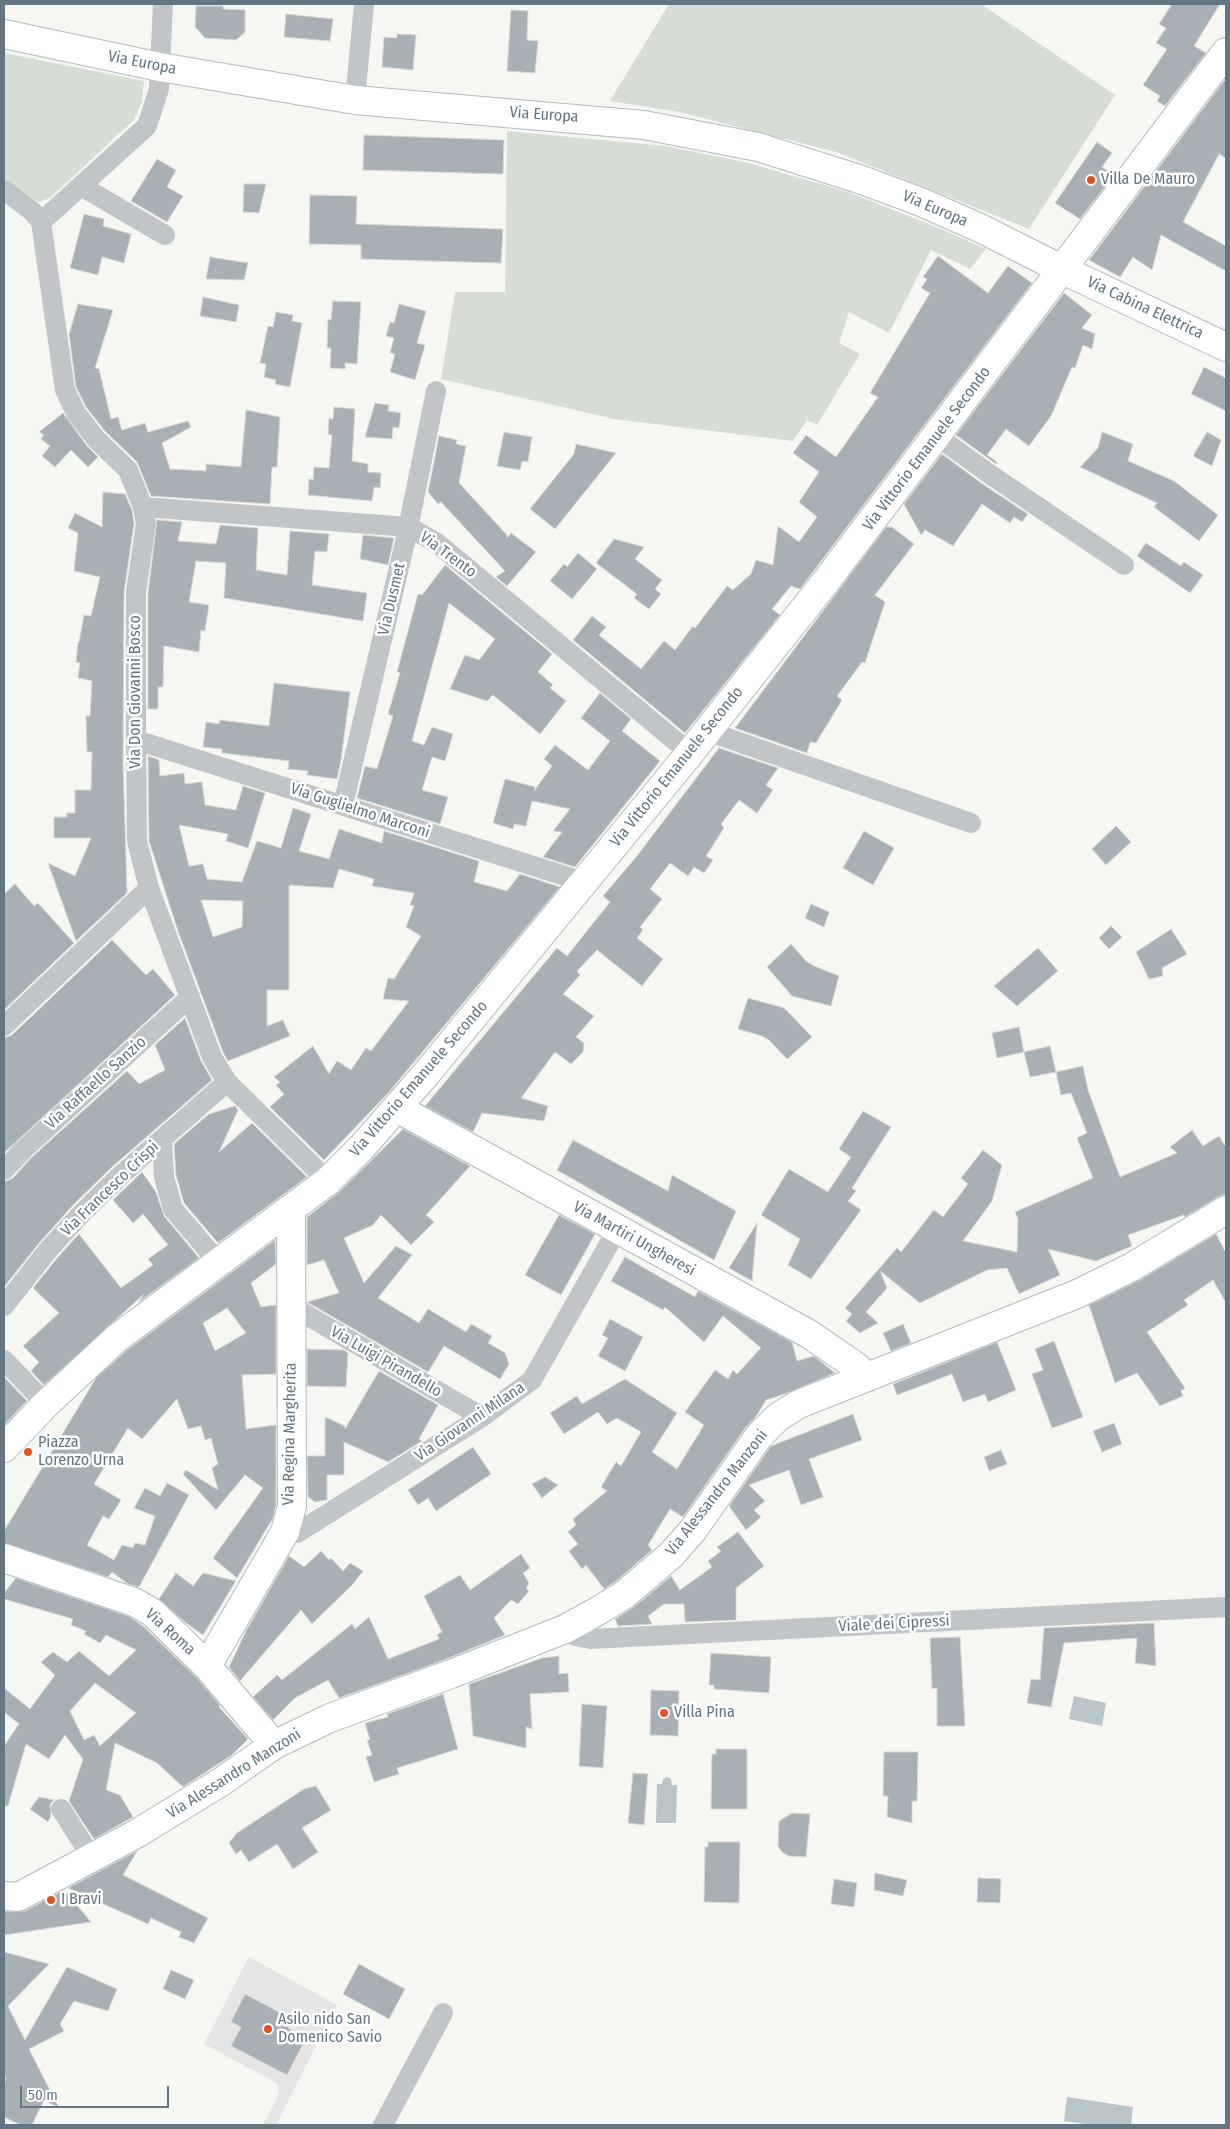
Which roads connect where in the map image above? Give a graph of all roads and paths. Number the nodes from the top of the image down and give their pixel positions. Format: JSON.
{"nodes":[{"id":1,"x":163,"y":4,"type":"edge"},
{"id":2,"x":364,"y":4,"type":"edge"},
{"id":3,"x":4,"y":34,"type":"edge"},
{"id":4,"x":1226,"y":52,"type":"edge"},
{"id":5,"x":160,"y":67,"type":"junction"},
{"id":6,"x":355,"y":100,"type":"junction"},
{"id":7,"x":81,"y":186,"type":"junction"},
{"id":8,"x":4,"y":190,"type":"edge"},
{"id":9,"x":42,"y":222,"type":"junction"},
{"id":10,"x":165,"y":235,"type":"dead end"},
{"id":11,"x":1063,"y":270,"type":"junction"},
{"id":12,"x":1226,"y":347,"type":"edge"},
{"id":13,"x":436,"y":391,"type":"dead end"},
{"id":14,"x":937,"y":436,"type":"junction"},
{"id":15,"x":144,"y":507,"type":"junction"},
{"id":16,"x":408,"y":527,"type":"junction"},
{"id":17,"x":1124,"y":565,"type":"dead end"},
{"id":18,"x":707,"y":731,"type":"junction"},
{"id":19,"x":136,"y":740,"type":"junction"},
{"id":20,"x":690,"y":753,"type":"junction"},
{"id":21,"x":343,"y":805,"type":"junction"},
{"id":22,"x":971,"y":823,"type":"dead end"},
{"id":23,"x":584,"y":882,"type":"junction"},
{"id":24,"x":149,"y":888,"type":"junction"},
{"id":25,"x":190,"y":997,"type":"junction"},
{"id":26,"x":4,"y":1026,"type":"edge"},
{"id":27,"x":227,"y":1082,"type":"junction"},
{"id":28,"x":397,"y":1108,"type":"junction"},
{"id":29,"x":162,"y":1140,"type":"junction"},
{"id":30,"x":4,"y":1170,"type":"edge"},
{"id":31,"x":328,"y":1181,"type":"junction"},
{"id":32,"x":290,"y":1210,"type":"junction"},
{"id":33,"x":1226,"y":1210,"type":"edge"},
{"id":34,"x":617,"y":1230,"type":"junction"},
{"id":35,"x":219,"y":1262,"type":"junction"},
{"id":36,"x":4,"y":1306,"type":"edge"},
{"id":37,"x":291,"y":1306,"type":"junction"},
{"id":38,"x":4,"y":1360,"type":"edge"},
{"id":39,"x":866,"y":1378,"type":"junction"},
{"id":40,"x":46,"y":1404,"type":"junction"},
{"id":41,"x":482,"y":1417,"type":"junction"},
{"id":42,"x":4,"y":1448,"type":"edge"},
{"id":43,"x":285,"y":1532,"type":"junction"},
{"id":44,"x":4,"y":1558,"type":"edge"},
{"id":45,"x":1226,"y":1607,"type":"edge"},
{"id":46,"x":565,"y":1629,"type":"junction"},
{"id":47,"x":207,"y":1666,"type":"junction"},
{"id":48,"x":274,"y":1745,"type":"junction"},
{"id":49,"x":61,"y":1809,"type":"dead end"},
{"id":50,"x":92,"y":1858,"type":"junction"},
{"id":51,"x":4,"y":1896,"type":"edge"},
{"id":52,"x":443,"y":2013,"type":"dead end"},
{"id":53,"x":383,"y":2125,"type":"edge"}],
"edges":[{"from":1,"to":5,"type":"street"},
{"from":2,"to":6,"type":"street"},
{"from":3,"to":5,"type":"street","name":"Via Europa"},
{"from":4,"to":11,"type":"street","name":"Via Vittorio Emanuele Secondo"},
{"from":5,"to":6,"type":"street","name":"Via Europa"},
{"from":5,"to":7,"type":"street"},
{"from":6,"to":11,"type":"street","name":"Via Europa"},
{"from":7,"to":9,"type":"street"},
{"from":7,"to":10,"type":"street"},
{"from":8,"to":9,"type":"street"},
{"from":9,"to":15,"type":"street","name":"Via Don Giovanni Bosco"},
{"from":11,"to":12,"type":"street","name":"Via Cabina Elettrica"},
{"from":11,"to":14,"type":"street","name":"Via Vittorio Emanuele Secondo"},
{"from":13,"to":16,"type":"street","name":"Via Dusmet"},
{"from":14,"to":17,"type":"street"},
{"from":14,"to":18,"type":"street","name":"Via Vittorio Emanuele Secondo"},
{"from":15,"to":16,"type":"street","name":"Via Trento"},
{"from":15,"to":19,"type":"street","name":"Via Don Giovanni Bosco"},
{"from":16,"to":20,"type":"street","name":"Via Trento"},
{"from":16,"to":21,"type":"street","name":"Via Dusmet"},
{"from":18,"to":20,"type":"street","name":"Via Vittorio Emanuele Secondo"},
{"from":18,"to":22,"type":"street"},
{"from":19,"to":21,"type":"street","name":"Via Guglielmo Marconi"},
{"from":19,"to":24,"type":"street","name":"Via Don Giovanni Bosco"},
{"from":20,"to":23,"type":"street","name":"Via Vittorio Emanuele Secondo"},
{"from":21,"to":23,"type":"street","name":"Via Guglielmo Marconi"},
{"from":23,"to":28,"type":"street","name":"Via Vittorio Emanuele Secondo"},
{"from":24,"to":25,"type":"street","name":"Via Don Giovanni Bosco"},
{"from":24,"to":26,"type":"street"},
{"from":25,"to":27,"type":"street","name":"Via Don Giovanni Bosco"},
{"from":25,"to":30,"type":"street","name":"Via Raffaello Sanzio"},
{"from":27,"to":29,"type":"street","name":"Via Francesco Crispi"},
{"from":27,"to":31,"type":"street","name":"Via Don Giovanni Bosco"},
{"from":28,"to":31,"type":"street","name":"Via Vittorio Emanuele Secondo"},
{"from":28,"to":34,"type":"street","name":"Via Martiri Ungheresi"},
{"from":29,"to":35,"type":"street"},
{"from":29,"to":36,"type":"street","name":"Via Francesco Crispi"},
{"from":31,"to":32,"type":"street","name":"Via Vittorio Emanuele Secondo"},
{"from":32,"to":35,"type":"street","name":"Via Vittorio Emanuele Secondo"},
{"from":32,"to":37,"type":"street","name":"Via Regina Margherita"},
{"from":33,"to":39,"type":"street","name":"Via Alessandro Manzoni"},
{"from":34,"to":39,"type":"street","name":"Via Martiri Ungheresi"},
{"from":34,"to":41,"type":"street","name":"Via Giovanni Milana"},
{"from":35,"to":40,"type":"street","name":"Via Vittorio Emanuele Secondo"},
{"from":37,"to":41,"type":"street","name":"Via Luigi Pirandello"},
{"from":37,"to":43,"type":"street","name":"Via Regina Margherita"},
{"from":38,"to":40,"type":"street"},
{"from":39,"to":46,"type":"street","name":"Via Alessandro Manzoni"},
{"from":40,"to":42,"type":"street","name":"Via Vittorio Emanuele Secondo"},
{"from":41,"to":43,"type":"street","name":"Via Giovanni Milana"},
{"from":43,"to":47,"type":"street","name":"Via Regina Margherita"},
{"from":44,"to":47,"type":"street","name":"Via Roma"},
{"from":45,"to":46,"type":"street","name":"Viale dei Cipressi"},
{"from":46,"to":48,"type":"street","name":"Via Alessandro Manzoni"},
{"from":47,"to":48,"type":"street","name":"Via Roma"},
{"from":48,"to":50,"type":"street","name":"Via Alessandro Manzoni"},
{"from":49,"to":50,"type":"street"},
{"from":50,"to":51,"type":"street","name":"Via Alessandro Manzoni"},
{"from":52,"to":53,"type":"street"}]}
